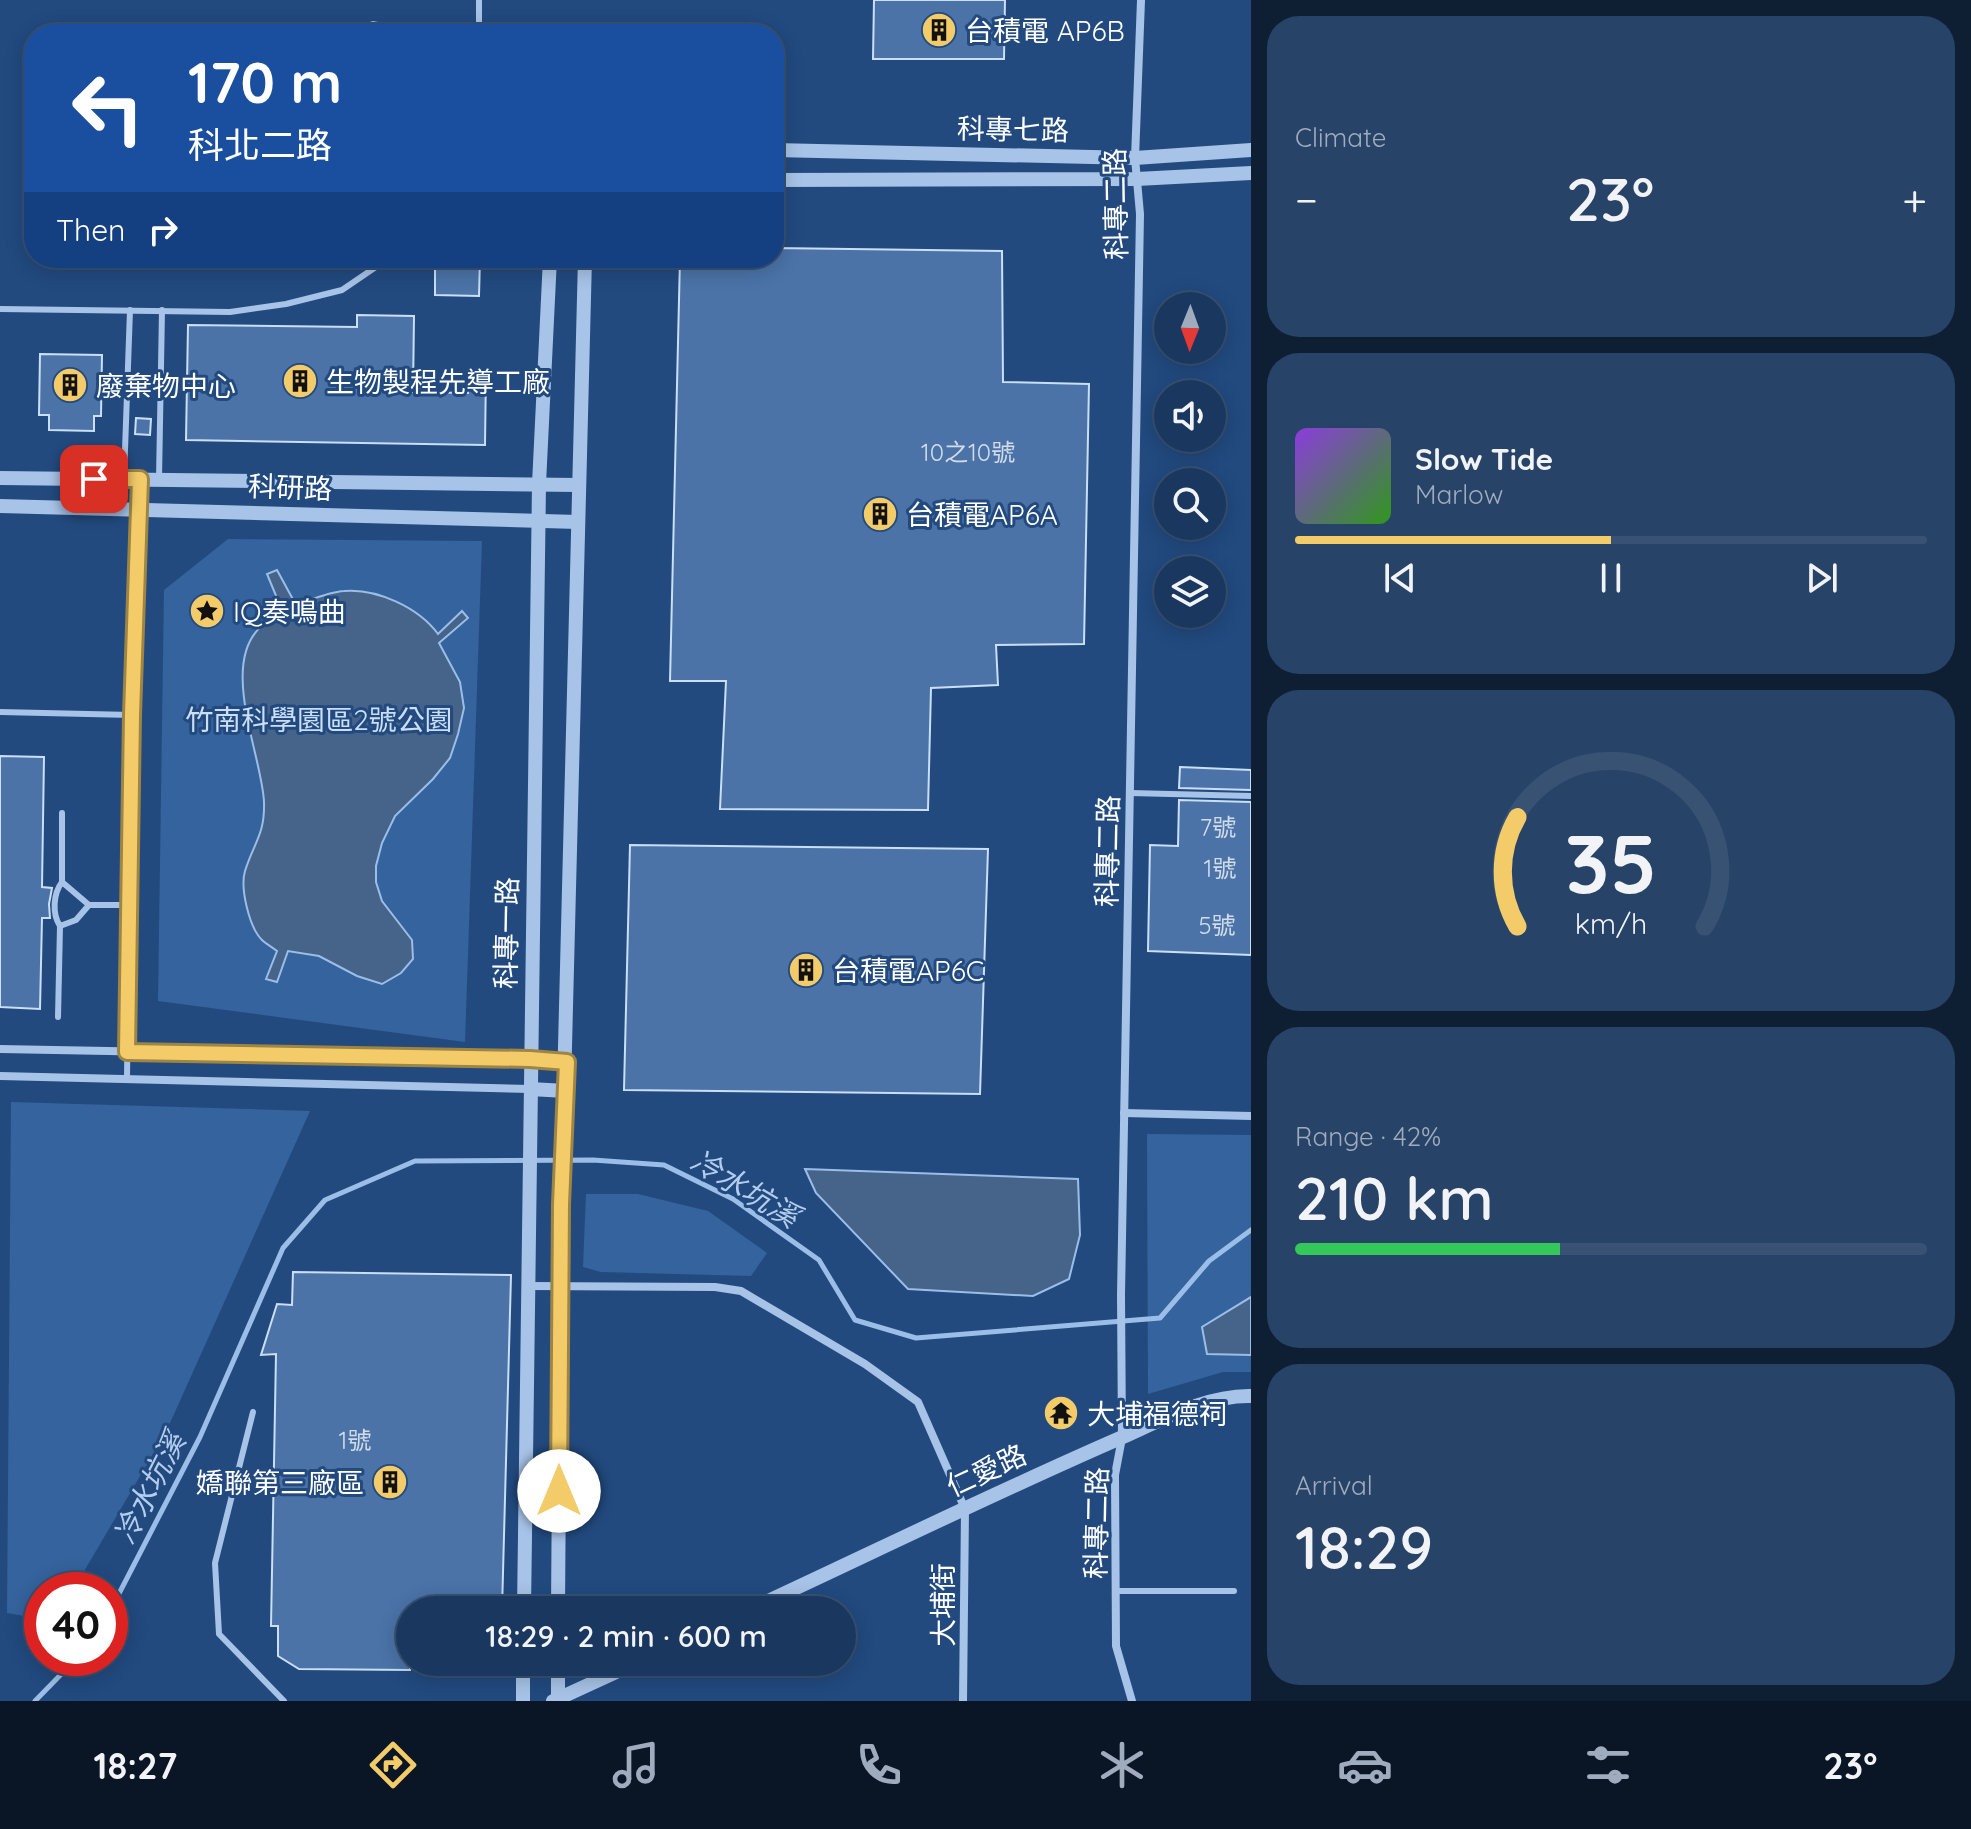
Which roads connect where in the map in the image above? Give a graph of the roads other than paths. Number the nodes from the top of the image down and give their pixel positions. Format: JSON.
{"nodes":[{"id":1,"x":479,"y":0,"type":"edge"},
{"id":2,"x":1141,"y":0,"type":"edge"},
{"id":3,"x":479,"y":24,"type":"edge"},
{"id":4,"x":784,"y":150,"type":"edge"},
{"id":5,"x":1251,"y":150,"type":"edge"},
{"id":6,"x":1135,"y":158,"type":"junction"},
{"id":7,"x":1251,"y":173,"type":"edge"},
{"id":8,"x":1137,"y":179,"type":"junction"},
{"id":9,"x":784,"y":180,"type":"edge"},
{"id":10,"x":374,"y":268,"type":"edge"},
{"id":11,"x":550,"y":268,"type":"edge"},
{"id":12,"x":585,"y":268,"type":"edge"},
{"id":13,"x":0,"y":309,"type":"edge"},
{"id":14,"x":130,"y":310,"type":"junction"},
{"id":15,"x":162,"y":310,"type":"junction"},
{"id":16,"x":0,"y":478,"type":"edge"},
{"id":17,"x":124,"y":479,"type":"junction"},
{"id":18,"x":140,"y":479,"type":"junction"},
{"id":19,"x":159,"y":479,"type":"junction"},
{"id":20,"x":539,"y":484,"type":"junction"},
{"id":21,"x":578,"y":485,"type":"junction"},
{"id":22,"x":0,"y":506,"type":"edge"},
{"id":23,"x":140,"y":508,"type":"junction"},
{"id":24,"x":539,"y":522,"type":"junction"},
{"id":25,"x":578,"y":522,"type":"junction"},
{"id":26,"x":0,"y":712,"type":"edge"},
{"id":27,"x":132,"y":715,"type":"junction"},
{"id":28,"x":1130,"y":793,"type":"junction"},
{"id":29,"x":1251,"y":796,"type":"edge"},
{"id":30,"x":62,"y":813,"type":"dead end"},
{"id":31,"x":62,"y":882,"type":"junction"},
{"id":32,"x":89,"y":905,"type":"junction"},
{"id":33,"x":129,"y":905,"type":"junction"},
{"id":34,"x":60,"y":926,"type":"junction"},
{"id":35,"x":58,"y":1017,"type":"dead end"},
{"id":36,"x":0,"y":1049,"type":"edge"},
{"id":37,"x":127,"y":1052,"type":"junction"},
{"id":38,"x":530,"y":1059,"type":"junction"},
{"id":39,"x":567,"y":1062,"type":"junction"},
{"id":40,"x":0,"y":1076,"type":"edge"},
{"id":41,"x":127,"y":1078,"type":"junction"},
{"id":42,"x":530,"y":1089,"type":"junction"},
{"id":43,"x":566,"y":1091,"type":"junction"},
{"id":44,"x":1124,"y":1113,"type":"junction"},
{"id":45,"x":1251,"y":1116,"type":"edge"},
{"id":46,"x":528,"y":1286,"type":"junction"},
{"id":47,"x":561,"y":1287,"type":"junction"},
{"id":48,"x":1251,"y":1396,"type":"edge"},
{"id":49,"x":253,"y":1412,"type":"dead end"},
{"id":50,"x":1122,"y":1438,"type":"junction"},
{"id":51,"x":965,"y":1509,"type":"junction"},
{"id":52,"x":1116,"y":1591,"type":"junction"},
{"id":53,"x":1234,"y":1591,"type":"dead end"},
{"id":54,"x":524,"y":1596,"type":"edge"},
{"id":55,"x":558,"y":1596,"type":"edge"},
{"id":56,"x":779,"y":1596,"type":"edge"},
{"id":57,"x":523,"y":1676,"type":"edge"},
{"id":58,"x":557,"y":1676,"type":"edge"},
{"id":59,"x":608,"y":1676,"type":"edge"},
{"id":60,"x":556,"y":1700,"type":"edge"},
{"id":61,"x":284,"y":1701,"type":"edge"},
{"id":62,"x":523,"y":1701,"type":"edge"},
{"id":63,"x":963,"y":1701,"type":"edge"},
{"id":64,"x":1132,"y":1701,"type":"edge"}],
"edges":[{"from":1,"to":3,"type":"lane"},
{"from":2,"to":6,"type":"street","name":"科專二路"},
{"from":4,"to":6,"type":"street","name":"科專七路"},
{"from":5,"to":6,"type":"street","name":"科專七路"},
{"from":6,"to":8,"type":"street","name":"科專二路"},
{"from":7,"to":8,"type":"street","name":"科專七路"},
{"from":8,"to":9,"type":"street","name":"科專七路"},
{"from":8,"to":28,"type":"street","name":"科專二路"},
{"from":10,"to":15,"type":"lane"},
{"from":11,"to":20,"type":"street","name":"科專一路"},
{"from":12,"to":21,"type":"street"},
{"from":13,"to":14,"type":"lane"},
{"from":14,"to":15,"type":"lane"},
{"from":14,"to":17,"type":"lane"},
{"from":15,"to":19,"type":"lane"},
{"from":16,"to":17,"type":"street","name":"科研路"},
{"from":17,"to":18,"type":"street","name":"科研路"},
{"from":18,"to":19,"type":"street","name":"科研路"},
{"from":18,"to":23,"type":"lane"},
{"from":19,"to":20,"type":"street","name":"科研路"},
{"from":20,"to":21,"type":"street","name":"科研路"},
{"from":20,"to":24,"type":"street","name":"科專一路"},
{"from":21,"to":25,"type":"street"},
{"from":22,"to":23,"type":"street","name":"科研路"},
{"from":23,"to":24,"type":"street","name":"科研路"},
{"from":23,"to":27,"type":"lane"},
{"from":24,"to":25,"type":"street","name":"科研路"},
{"from":24,"to":38,"type":"street","name":"科專一路"},
{"from":25,"to":39,"type":"street"},
{"from":26,"to":27,"type":"lane"},
{"from":27,"to":33,"type":"lane"},
{"from":28,"to":29,"type":"lane"},
{"from":28,"to":44,"type":"street","name":"科專二路"},
{"from":30,"to":31,"type":"lane"},
{"from":31,"to":32,"type":"lane"},
{"from":31,"to":34,"type":"lane"},
{"from":32,"to":33,"type":"lane"},
{"from":32,"to":34,"type":"lane"},
{"from":33,"to":37,"type":"lane"},
{"from":34,"to":35,"type":"lane"},
{"from":36,"to":37,"type":"street"},
{"from":37,"to":38,"type":"street"},
{"from":37,"to":41,"type":"lane"},
{"from":38,"to":39,"type":"street"},
{"from":38,"to":42,"type":"street","name":"科專一路"},
{"from":39,"to":43,"type":"street"},
{"from":40,"to":41,"type":"street"},
{"from":41,"to":42,"type":"street"},
{"from":42,"to":43,"type":"street"},
{"from":42,"to":46,"type":"street","name":"科專一路"},
{"from":43,"to":47,"type":"street"},
{"from":44,"to":45,"type":"street"},
{"from":44,"to":50,"type":"street","name":"科專二路"},
{"from":46,"to":47,"type":"street"},
{"from":46,"to":54,"type":"street","name":"科專一路"},
{"from":47,"to":51,"type":"street"},
{"from":47,"to":55,"type":"street"},
{"from":48,"to":50,"type":"street","name":"仁愛路"},
{"from":49,"to":61,"type":"lane"},
{"from":50,"to":51,"type":"street","name":"仁愛路"},
{"from":50,"to":52,"type":"street","name":"科專二路"},
{"from":51,"to":56,"type":"street","name":"仁愛路"},
{"from":51,"to":63,"type":"street","name":"大埔街"},
{"from":52,"to":53,"type":"lane"},
{"from":52,"to":64,"type":"street","name":"科專二路"},
{"from":57,"to":62,"type":"street"},
{"from":58,"to":60,"type":"street"},
{"from":59,"to":60,"type":"street"}]}
